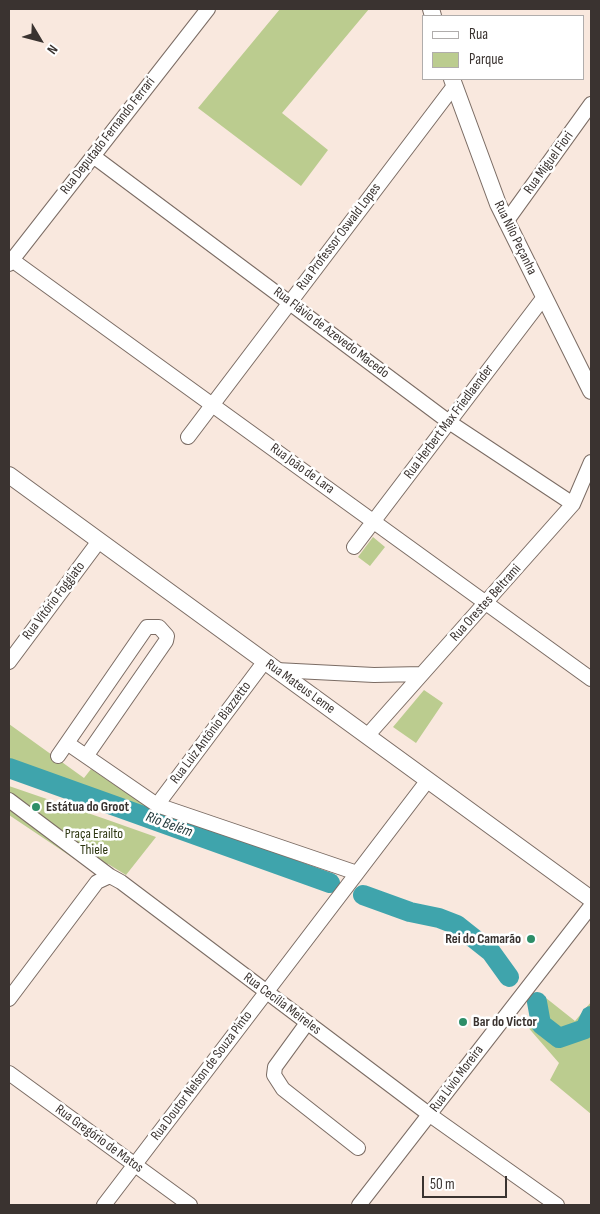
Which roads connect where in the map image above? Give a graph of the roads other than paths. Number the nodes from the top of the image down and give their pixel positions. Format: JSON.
{"nodes":[{"id":1,"x":208,"y":9,"type":"edge"},
{"id":2,"x":453,"y":82,"type":"edge"},
{"id":3,"x":591,"y":104,"type":"edge"},
{"id":4,"x":93,"y":156,"type":"junction"},
{"id":5,"x":506,"y":222,"type":"junction"},
{"id":6,"x":10,"y":262,"type":"edge"},
{"id":7,"x":544,"y":297,"type":"junction"},
{"id":8,"x":290,"y":302,"type":"junction"},
{"id":9,"x":591,"y":392,"type":"edge"},
{"id":10,"x":212,"y":404,"type":"junction"},
{"id":11,"x":449,"y":422,"type":"junction"},
{"id":12,"x":188,"y":437,"type":"dead end"},
{"id":13,"x":591,"y":462,"type":"edge"},
{"id":14,"x":9,"y":475,"type":"edge"},
{"id":15,"x":573,"y":504,"type":"junction"},
{"id":16,"x":373,"y":521,"type":"junction"},
{"id":17,"x":99,"y":541,"type":"junction"},
{"id":18,"x":354,"y":547,"type":"dead end"},
{"id":19,"x":486,"y":603,"type":"junction"},
{"id":20,"x":9,"y":662,"type":"edge"},
{"id":21,"x":270,"y":665,"type":"junction"},
{"id":22,"x":422,"y":674,"type":"junction"},
{"id":23,"x":591,"y":679,"type":"edge"},
{"id":24,"x":367,"y":736,"type":"junction"},
{"id":25,"x":67,"y":744,"type":"junction"},
{"id":26,"x":87,"y":755,"type":"junction"},
{"id":27,"x":58,"y":756,"type":"dead end"},
{"id":28,"x":428,"y":780,"type":"junction"},
{"id":29,"x":9,"y":800,"type":"edge"},
{"id":30,"x":157,"y":805,"type":"junction"},
{"id":31,"x":357,"y":873,"type":"junction"},
{"id":32,"x":110,"y":876,"type":"junction"},
{"id":33,"x":591,"y":899,"type":"edge"},
{"id":34,"x":591,"y":906,"type":"edge"},
{"id":35,"x":266,"y":992,"type":"junction"},
{"id":36,"x":9,"y":999,"type":"edge"},
{"id":37,"x":306,"y":1023,"type":"junction"},
{"id":38,"x":9,"y":1073,"type":"edge"},
{"id":39,"x":430,"y":1115,"type":"junction"},
{"id":40,"x":358,"y":1148,"type":"dead end"},
{"id":41,"x":135,"y":1165,"type":"junction"},
{"id":42,"x":104,"y":1205,"type":"edge"},
{"id":43,"x":190,"y":1205,"type":"edge"},
{"id":44,"x":359,"y":1205,"type":"edge"},
{"id":45,"x":557,"y":1205,"type":"edge"}],
"edges":[{"from":1,"to":4,"type":"street","name":"Rua Deputado Fernando Ferrari"},
{"from":2,"to":5,"type":"main road","name":"Rua Nilo Peçanha"},
{"from":2,"to":8,"type":"street","name":"Rua Professor Oswald Lopes"},
{"from":3,"to":5,"type":"street","name":"Rua Miguel Fiori"},
{"from":4,"to":6,"type":"street","name":"Rua Deputado Fernando Ferrari"},
{"from":4,"to":8,"type":"street","name":"Rua Flávio de Azevedo Macedo"},
{"from":5,"to":7,"type":"main road","name":"Rua Nilo Peçanha"},
{"from":6,"to":10,"type":"street","name":"Rua João de Lara"},
{"from":7,"to":9,"type":"main road","name":"Rua Nilo Peçanha"},
{"from":7,"to":11,"type":"street","name":"Rua Herbert Max Friedlaender"},
{"from":8,"to":10,"type":"street","name":"Rua Professor Oswald Lopes"},
{"from":8,"to":11,"type":"street","name":"Rua Flávio de Azevedo Macedo"},
{"from":10,"to":12,"type":"street","name":"Rua Professor Oswald Lopes"},
{"from":10,"to":16,"type":"street","name":"Rua João de Lara"},
{"from":11,"to":15,"type":"street","name":"Rua Flávio de Azevedo Macedo"},
{"from":11,"to":16,"type":"street","name":"Rua Herbert Max Friedlaender"},
{"from":13,"to":15,"type":"street","name":"Rua Orestes Beltrami"},
{"from":14,"to":17,"type":"main road","name":"Rua Mateus Leme"},
{"from":15,"to":19,"type":"street","name":"Rua Orestes Beltrami"},
{"from":16,"to":18,"type":"street","name":"Rua Herbert Max Friedlaender"},
{"from":16,"to":19,"type":"street","name":"Rua João de Lara"},
{"from":17,"to":20,"type":"street","name":"Rua Vitório Foggiato"},
{"from":17,"to":21,"type":"main road","name":"Rua Mateus Leme"},
{"from":19,"to":22,"type":"street","name":"Rua Orestes Beltrami"},
{"from":19,"to":23,"type":"street","name":"Rua João de Lara"},
{"from":21,"to":22,"type":"street"},
{"from":21,"to":24,"type":"main road","name":"Rua Mateus Leme"},
{"from":21,"to":30,"type":"street","name":"Rua Luiz Antônio Biazzetto"},
{"from":22,"to":24,"type":"street","name":"Rua Orestes Beltrami"},
{"from":24,"to":28,"type":"main road","name":"Rua Mateus Leme"},
{"from":25,"to":26,"type":"street"},
{"from":25,"to":26,"type":"street"},
{"from":25,"to":27,"type":"street"},
{"from":26,"to":30,"type":"street"},
{"from":28,"to":31,"type":"street","name":"Rua Doutor Nelson de Souza Pinto"},
{"from":28,"to":33,"type":"main road","name":"Rua Mateus Leme"},
{"from":29,"to":32,"type":"street","name":"Rua Cecília Meireles"},
{"from":30,"to":31,"type":"street"},
{"from":31,"to":35,"type":"street","name":"Rua Doutor Nelson de Souza Pinto"},
{"from":32,"to":35,"type":"street","name":"Rua Cecília Meireles"},
{"from":32,"to":36,"type":"street"},
{"from":34,"to":39,"type":"street","name":"Rua Lívio Moreira"},
{"from":35,"to":37,"type":"street","name":"Rua Cecília Meireles"},
{"from":35,"to":41,"type":"street","name":"Rua Doutor Nelson de Souza Pinto"},
{"from":37,"to":39,"type":"street","name":"Rua Cecília Meireles"},
{"from":37,"to":40,"type":"street"},
{"from":38,"to":41,"type":"street","name":"Rua Gregório de Matos"},
{"from":39,"to":44,"type":"street","name":"Rua Lívio Moreira"},
{"from":39,"to":45,"type":"street","name":"Rua Cecília Meireles"},
{"from":41,"to":42,"type":"street","name":"Rua Doutor Nelson de Souza Pinto"},
{"from":41,"to":43,"type":"street","name":"Rua Gregório de Matos"}]}
